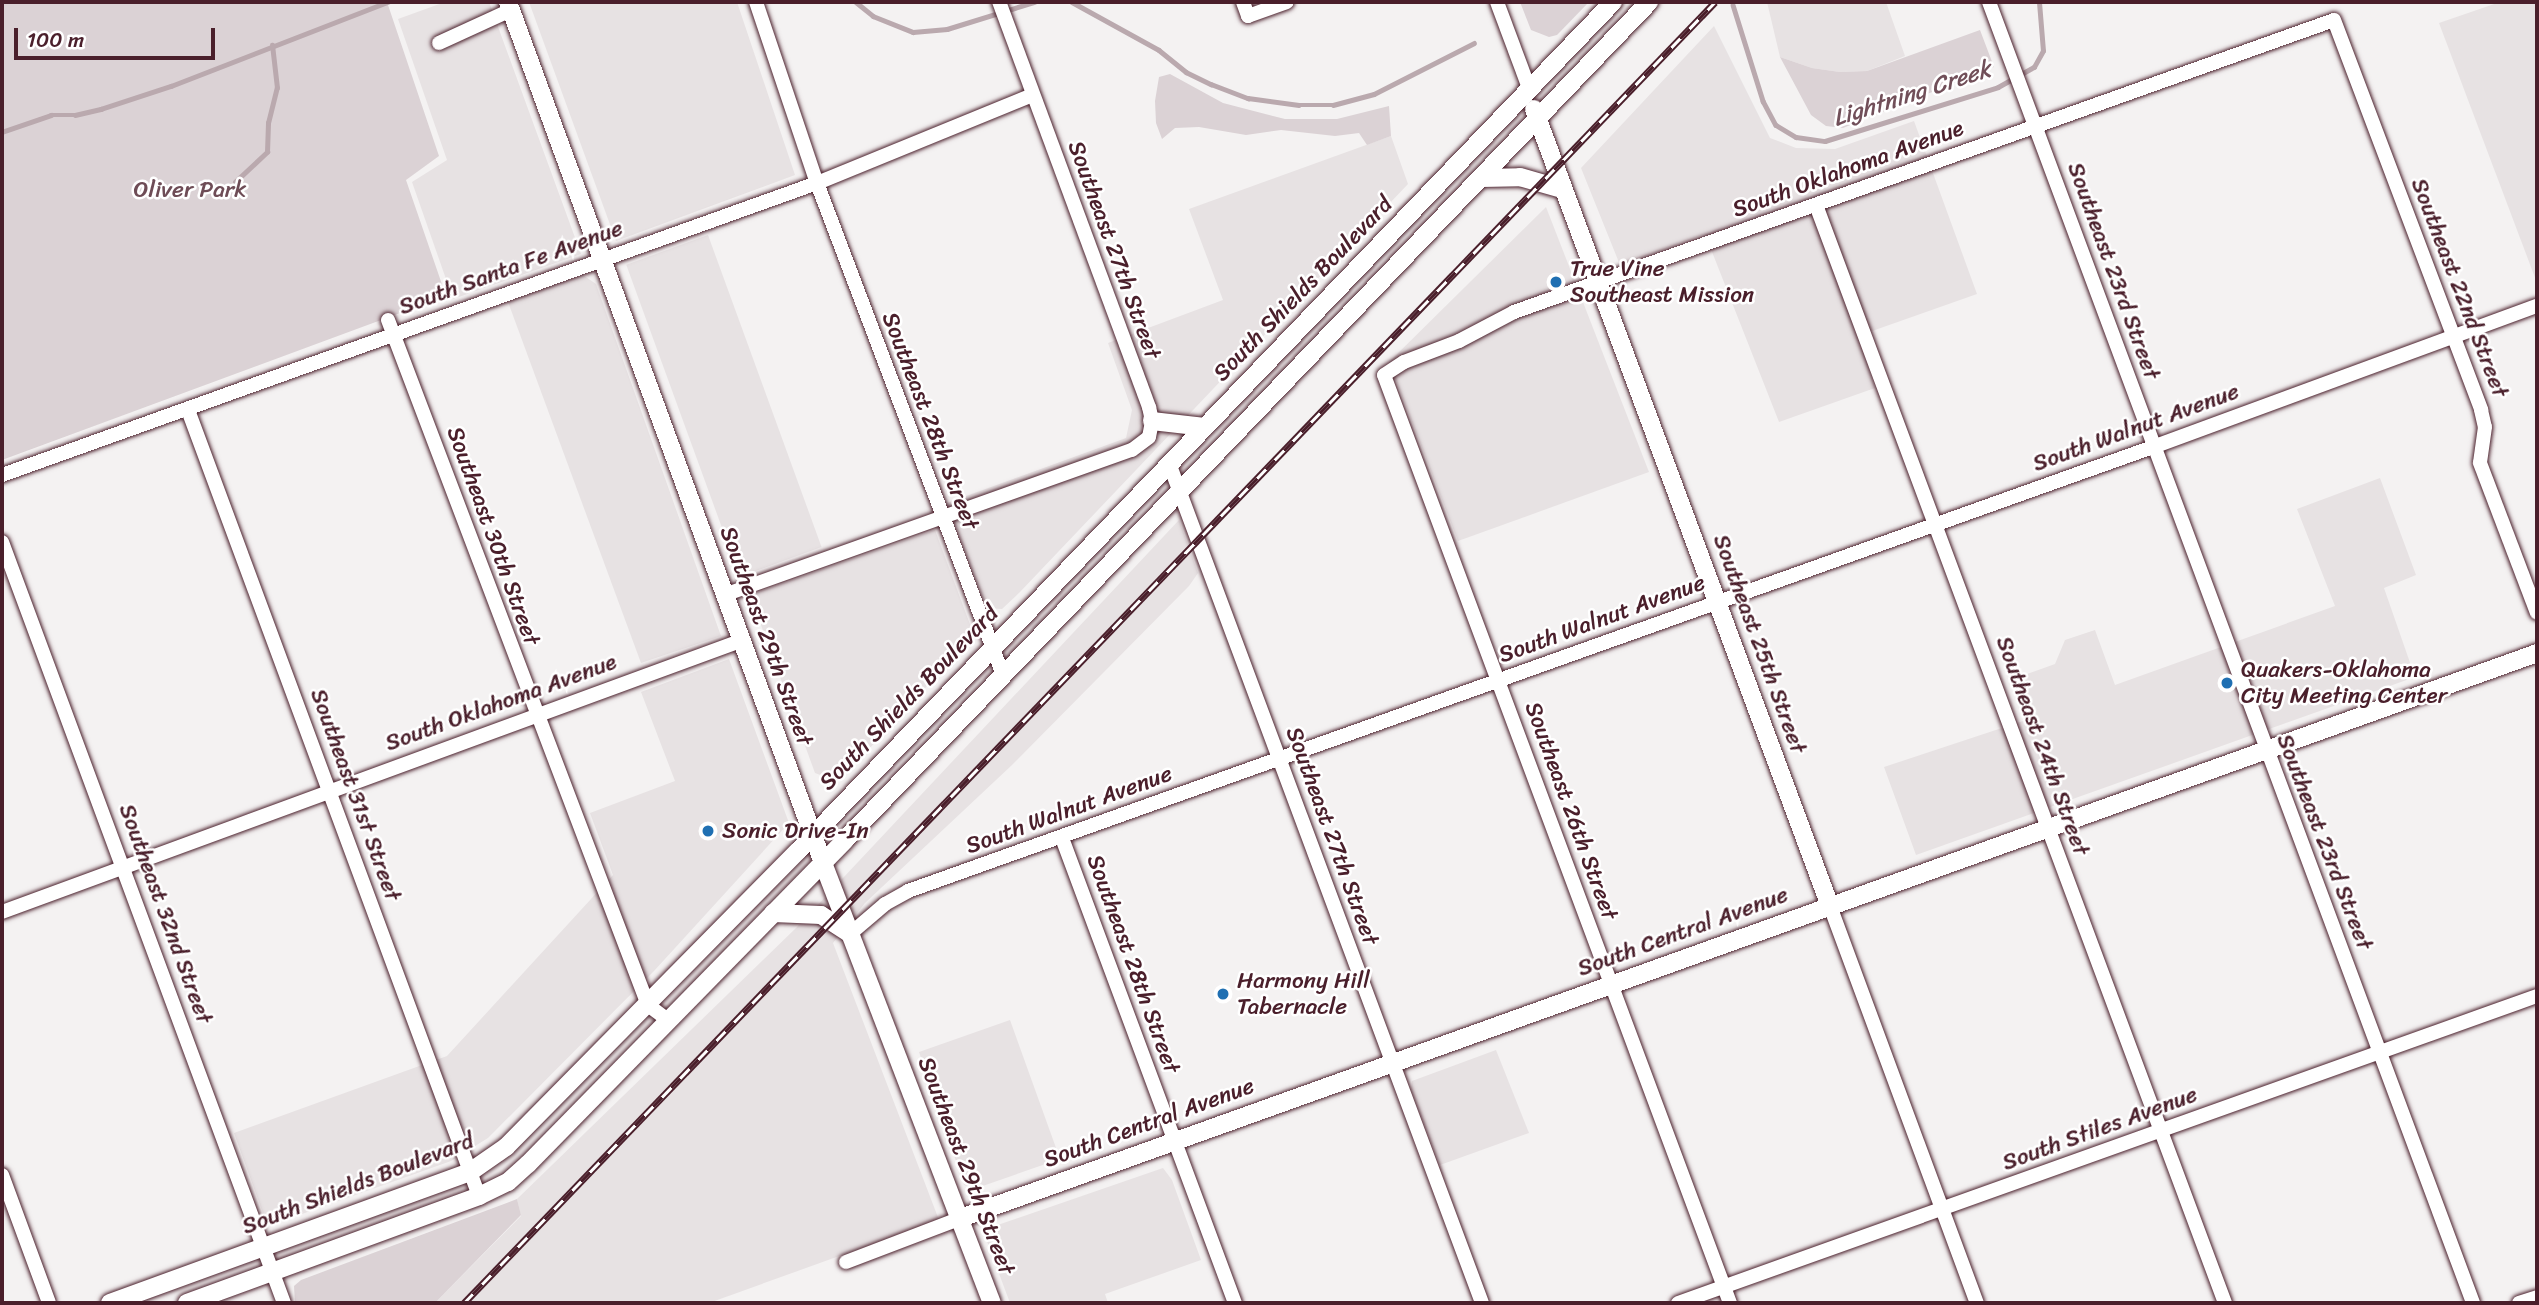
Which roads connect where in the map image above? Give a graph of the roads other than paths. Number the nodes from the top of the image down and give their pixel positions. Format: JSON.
{"nodes":[{"id":1,"x":755,"y":2,"type":"edge"},
{"id":2,"x":999,"y":2,"type":"edge"},
{"id":3,"x":1287,"y":2,"type":"edge"},
{"id":4,"x":1497,"y":2,"type":"edge"},
{"id":5,"x":1613,"y":2,"type":"edge"},
{"id":6,"x":1649,"y":2,"type":"edge"},
{"id":7,"x":1989,"y":2,"type":"edge"},
{"id":8,"x":510,"y":6,"type":"edge"},
{"id":9,"x":1246,"y":9,"type":"edge"},
{"id":10,"x":2334,"y":20,"type":"joint"},
{"id":11,"x":439,"y":43,"type":"dead end"},
{"id":12,"x":1529,"y":88,"type":"junction"},
{"id":13,"x":1033,"y":95,"type":"junction"},
{"id":14,"x":1536,"y":118,"type":"junction"},
{"id":15,"x":2036,"y":127,"type":"junction"},
{"id":16,"x":1480,"y":178,"type":"junction"},
{"id":17,"x":817,"y":183,"type":"junction"},
{"id":18,"x":1562,"y":189,"type":"junction"},
{"id":19,"x":1816,"y":205,"type":"junction"},
{"id":20,"x":602,"y":259,"type":"junction"},
{"id":21,"x":1352,"y":272,"type":"junction"},
{"id":22,"x":1597,"y":283,"type":"junction"},
{"id":23,"x":1372,"y":290,"type":"junction"},
{"id":24,"x":2537,"y":306,"type":"edge"},
{"id":25,"x":391,"y":327,"type":"junction"},
{"id":26,"x":2453,"y":336,"type":"junction"},
{"id":27,"x":1384,"y":375,"type":"joint"},
{"id":28,"x":188,"y":410,"type":"junction"},
{"id":29,"x":1152,"y":421,"type":"junction"},
{"id":30,"x":1205,"y":427,"type":"junction"},
{"id":31,"x":2153,"y":447,"type":"junction"},
{"id":32,"x":1169,"y":463,"type":"junction"},
{"id":33,"x":2,"y":475,"type":"edge"},
{"id":34,"x":1180,"y":490,"type":"junction"},
{"id":35,"x":941,"y":516,"type":"junction"},
{"id":36,"x":1936,"y":524,"type":"junction"},
{"id":37,"x":2,"y":542,"type":"edge"},
{"id":38,"x":724,"y":595,"type":"junction"},
{"id":39,"x":1717,"y":603,"type":"junction"},
{"id":40,"x":2537,"y":613,"type":"edge"},
{"id":41,"x":740,"y":641,"type":"junction"},
{"id":42,"x":992,"y":646,"type":"junction"},
{"id":43,"x":2537,"y":653,"type":"edge"},
{"id":44,"x":1003,"y":674,"type":"junction"},
{"id":45,"x":1498,"y":681,"type":"junction"},
{"id":46,"x":536,"y":714,"type":"junction"},
{"id":47,"x":2266,"y":750,"type":"junction"},
{"id":48,"x":1278,"y":759,"type":"junction"},
{"id":49,"x":330,"y":791,"type":"junction"},
{"id":50,"x":2048,"y":827,"type":"junction"},
{"id":51,"x":813,"y":835,"type":"junction"},
{"id":52,"x":1062,"y":838,"type":"junction"},
{"id":53,"x":823,"y":863,"type":"junction"},
{"id":54,"x":124,"y":866,"type":"junction"},
{"id":55,"x":1830,"y":906,"type":"junction"},
{"id":56,"x":2,"y":912,"type":"edge"},
{"id":57,"x":773,"y":913,"type":"junction"},
{"id":58,"x":850,"y":934,"type":"junction"},
{"id":59,"x":1611,"y":984,"type":"junction"},
{"id":60,"x":2537,"y":996,"type":"edge"},
{"id":61,"x":648,"y":1005,"type":"junction"},
{"id":62,"x":668,"y":1020,"type":"junction"},
{"id":63,"x":2380,"y":1054,"type":"junction"},
{"id":64,"x":1392,"y":1062,"type":"junction"},
{"id":65,"x":2161,"y":1131,"type":"junction"},
{"id":66,"x":1174,"y":1140,"type":"junction"},
{"id":67,"x":470,"y":1172,"type":"junction"},
{"id":68,"x":2,"y":1175,"type":"edge"},
{"id":69,"x":479,"y":1196,"type":"junction"},
{"id":70,"x":1942,"y":1209,"type":"junction"},
{"id":71,"x":961,"y":1217,"type":"junction"},
{"id":72,"x":263,"y":1247,"type":"junction"},
{"id":73,"x":846,"y":1262,"type":"dead end"},
{"id":74,"x":272,"y":1272,"type":"junction"},
{"id":75,"x":1724,"y":1287,"type":"junction"},
{"id":76,"x":2537,"y":1297,"type":"edge"},
{"id":77,"x":49,"y":1303,"type":"edge"},
{"id":78,"x":110,"y":1303,"type":"edge"},
{"id":79,"x":187,"y":1303,"type":"edge"},
{"id":80,"x":284,"y":1303,"type":"edge"},
{"id":81,"x":992,"y":1303,"type":"edge"},
{"id":82,"x":1235,"y":1303,"type":"edge"},
{"id":83,"x":1482,"y":1303,"type":"edge"},
{"id":84,"x":1678,"y":1303,"type":"edge"},
{"id":85,"x":1730,"y":1303,"type":"edge"},
{"id":86,"x":1977,"y":1303,"type":"edge"},
{"id":87,"x":2225,"y":1303,"type":"edge"},
{"id":88,"x":2473,"y":1303,"type":"edge"},
{"id":89,"x":2519,"y":1303,"type":"edge"}],
"edges":[{"from":1,"to":17,"type":"street","name":"Southeast 28th Street"},
{"from":2,"to":13,"type":"street","name":"Southeast 27th Street"},
{"from":3,"to":9,"type":"street"},
{"from":4,"to":12,"type":"street","name":"Southeast 25th Street"},
{"from":5,"to":12,"type":"main road","name":"South Shields Boulevard"},
{"from":6,"to":14,"type":"main road"},
{"from":7,"to":15,"type":"street","name":"Southeast 23rd Street"},
{"from":8,"to":11,"type":"street"},
{"from":8,"to":20,"type":"main road","name":"Southeast 29th Street"},
{"from":10,"to":15,"type":"street","name":"South Oklahoma Avenue"},
{"from":10,"to":26,"type":"street","name":"Southeast 22nd Street"},
{"from":12,"to":14,"type":"main road","name":"Southeast 25th Street"},
{"from":12,"to":21,"type":"main road","name":"South Shields Boulevard"},
{"from":13,"to":17,"type":"street","name":"South Santa Fe Avenue"},
{"from":13,"to":29,"type":"street","name":"Southeast 27th Street"},
{"from":14,"to":16,"type":"main road"},
{"from":14,"to":18,"type":"main road","name":"Southeast 25th Street"},
{"from":15,"to":19,"type":"street","name":"South Oklahoma Avenue"},
{"from":15,"to":31,"type":"street","name":"Southeast 23rd Street"},
{"from":16,"to":18,"type":"main road"},
{"from":16,"to":23,"type":"main road"},
{"from":17,"to":20,"type":"street","name":"South Santa Fe Avenue"},
{"from":17,"to":35,"type":"street","name":"Southeast 28th Street"},
{"from":18,"to":22,"type":"main road","name":"Southeast 25th Street"},
{"from":19,"to":22,"type":"street","name":"South Oklahoma Avenue"},
{"from":19,"to":36,"type":"street","name":"Southeast 24th Street"},
{"from":20,"to":25,"type":"street","name":"South Santa Fe Avenue"},
{"from":20,"to":38,"type":"main road","name":"Southeast 29th Street"},
{"from":21,"to":23,"type":"main road"},
{"from":21,"to":30,"type":"main road","name":"South Shields Boulevard"},
{"from":22,"to":27,"type":"street","name":"South Oklahoma Avenue"},
{"from":22,"to":39,"type":"main road","name":"Southeast 25th Street"},
{"from":23,"to":34,"type":"main road"},
{"from":24,"to":26,"type":"street","name":"South Walnut Avenue"},
{"from":25,"to":28,"type":"street","name":"South Santa Fe Avenue"},
{"from":25,"to":46,"type":"street","name":"Southeast 30th Street"},
{"from":26,"to":31,"type":"street","name":"South Walnut Avenue"},
{"from":26,"to":40,"type":"street","name":"Southeast 22nd Street"},
{"from":27,"to":45,"type":"street","name":"Southeast 26th Street"},
{"from":28,"to":33,"type":"street","name":"South Santa Fe Avenue"},
{"from":28,"to":49,"type":"street","name":"Southeast 31st Street"},
{"from":29,"to":30,"type":"main road"},
{"from":29,"to":35,"type":"street"},
{"from":30,"to":32,"type":"main road","name":"South Shields Boulevard"},
{"from":31,"to":36,"type":"street","name":"South Walnut Avenue"},
{"from":31,"to":47,"type":"street","name":"Southeast 23rd Street"},
{"from":32,"to":34,"type":"street","name":"Southeast 27th Street"},
{"from":32,"to":42,"type":"main road","name":"South Shields Boulevard"},
{"from":34,"to":44,"type":"main road"},
{"from":34,"to":48,"type":"street","name":"Southeast 27th Street"},
{"from":35,"to":38,"type":"street"},
{"from":35,"to":42,"type":"street","name":"Southeast 28th Street"},
{"from":36,"to":39,"type":"street","name":"South Walnut Avenue"},
{"from":36,"to":50,"type":"street","name":"Southeast 24th Street"},
{"from":37,"to":54,"type":"street","name":"Southeast 32nd Street"},
{"from":38,"to":41,"type":"main road","name":"Southeast 29th Street"},
{"from":39,"to":45,"type":"street","name":"South Walnut Avenue"},
{"from":39,"to":55,"type":"main road","name":"Southeast 25th Street"},
{"from":41,"to":46,"type":"street","name":"South Oklahoma Avenue"},
{"from":41,"to":51,"type":"main road","name":"Southeast 29th Street"},
{"from":42,"to":44,"type":"street","name":"Southeast 28th Street"},
{"from":42,"to":51,"type":"main road","name":"South Shields Boulevard"},
{"from":43,"to":47,"type":"main road","name":"South Central Avenue"},
{"from":44,"to":53,"type":"main road"},
{"from":45,"to":48,"type":"street","name":"South Walnut Avenue"},
{"from":45,"to":59,"type":"street","name":"Southeast 26th Street"},
{"from":46,"to":49,"type":"street","name":"South Oklahoma Avenue"},
{"from":46,"to":61,"type":"street","name":"Southeast 30th Street"},
{"from":47,"to":50,"type":"main road","name":"South Central Avenue"},
{"from":47,"to":63,"type":"street","name":"Southeast 23rd Street"},
{"from":48,"to":52,"type":"street","name":"South Walnut Avenue"},
{"from":48,"to":64,"type":"street","name":"Southeast 27th Street"},
{"from":49,"to":54,"type":"street","name":"South Oklahoma Avenue"},
{"from":49,"to":67,"type":"street","name":"Southeast 31st Street"},
{"from":50,"to":55,"type":"main road","name":"South Central Avenue"},
{"from":50,"to":65,"type":"street","name":"Southeast 24th Street"},
{"from":51,"to":53,"type":"main road","name":"Southeast 29th Street"},
{"from":51,"to":61,"type":"main road","name":"South Shields Boulevard"},
{"from":52,"to":58,"type":"street","name":"South Walnut Avenue"},
{"from":52,"to":66,"type":"street","name":"Southeast 28th Street"},
{"from":53,"to":57,"type":"main road"},
{"from":53,"to":58,"type":"main road","name":"Southeast 29th Street"},
{"from":54,"to":56,"type":"street","name":"South Oklahoma Avenue"},
{"from":54,"to":72,"type":"street","name":"Southeast 32nd Street"},
{"from":55,"to":59,"type":"main road","name":"South Central Avenue"},
{"from":55,"to":70,"type":"street","name":"Southeast 25th Street"},
{"from":57,"to":58,"type":"main road"},
{"from":57,"to":62,"type":"main road"},
{"from":58,"to":71,"type":"main road","name":"Southeast 29th Street"},
{"from":59,"to":64,"type":"main road","name":"South Central Avenue"},
{"from":59,"to":75,"type":"street","name":"Southeast 26th Street"},
{"from":60,"to":63,"type":"street","name":"South Stiles Avenue"},
{"from":61,"to":62,"type":"street"},
{"from":61,"to":67,"type":"main road","name":"South Shields Boulevard"},
{"from":62,"to":69,"type":"main road"},
{"from":63,"to":65,"type":"street","name":"South Stiles Avenue"},
{"from":63,"to":88,"type":"street","name":"Southeast 23rd Street"},
{"from":64,"to":66,"type":"main road","name":"South Central Avenue"},
{"from":64,"to":83,"type":"street","name":"Southeast 27th Street"},
{"from":65,"to":70,"type":"street","name":"South Stiles Avenue"},
{"from":65,"to":87,"type":"street","name":"Southeast 24th Street"},
{"from":66,"to":71,"type":"main road","name":"South Central Avenue"},
{"from":66,"to":82,"type":"street","name":"Southeast 28th Street"},
{"from":67,"to":69,"type":"street","name":"Southeast 31st Street"},
{"from":67,"to":72,"type":"main road","name":"South Shields Boulevard"},
{"from":68,"to":77,"type":"street"},
{"from":69,"to":74,"type":"main road"},
{"from":70,"to":75,"type":"street","name":"South Stiles Avenue"},
{"from":70,"to":86,"type":"street","name":"Southeast 25th Street"},
{"from":71,"to":73,"type":"street","name":"South Central Avenue"},
{"from":71,"to":81,"type":"main road","name":"Southeast 29th Street"},
{"from":72,"to":74,"type":"street","name":"Southeast 32nd Street"},
{"from":72,"to":78,"type":"main road","name":"South Shields Boulevard"},
{"from":74,"to":79,"type":"main road"},
{"from":74,"to":80,"type":"street","name":"Southeast 32nd Street"},
{"from":75,"to":84,"type":"street","name":"South Stiles Avenue"},
{"from":75,"to":85,"type":"street","name":"Southeast 26th Street"},
{"from":76,"to":89,"type":"street"}]}
